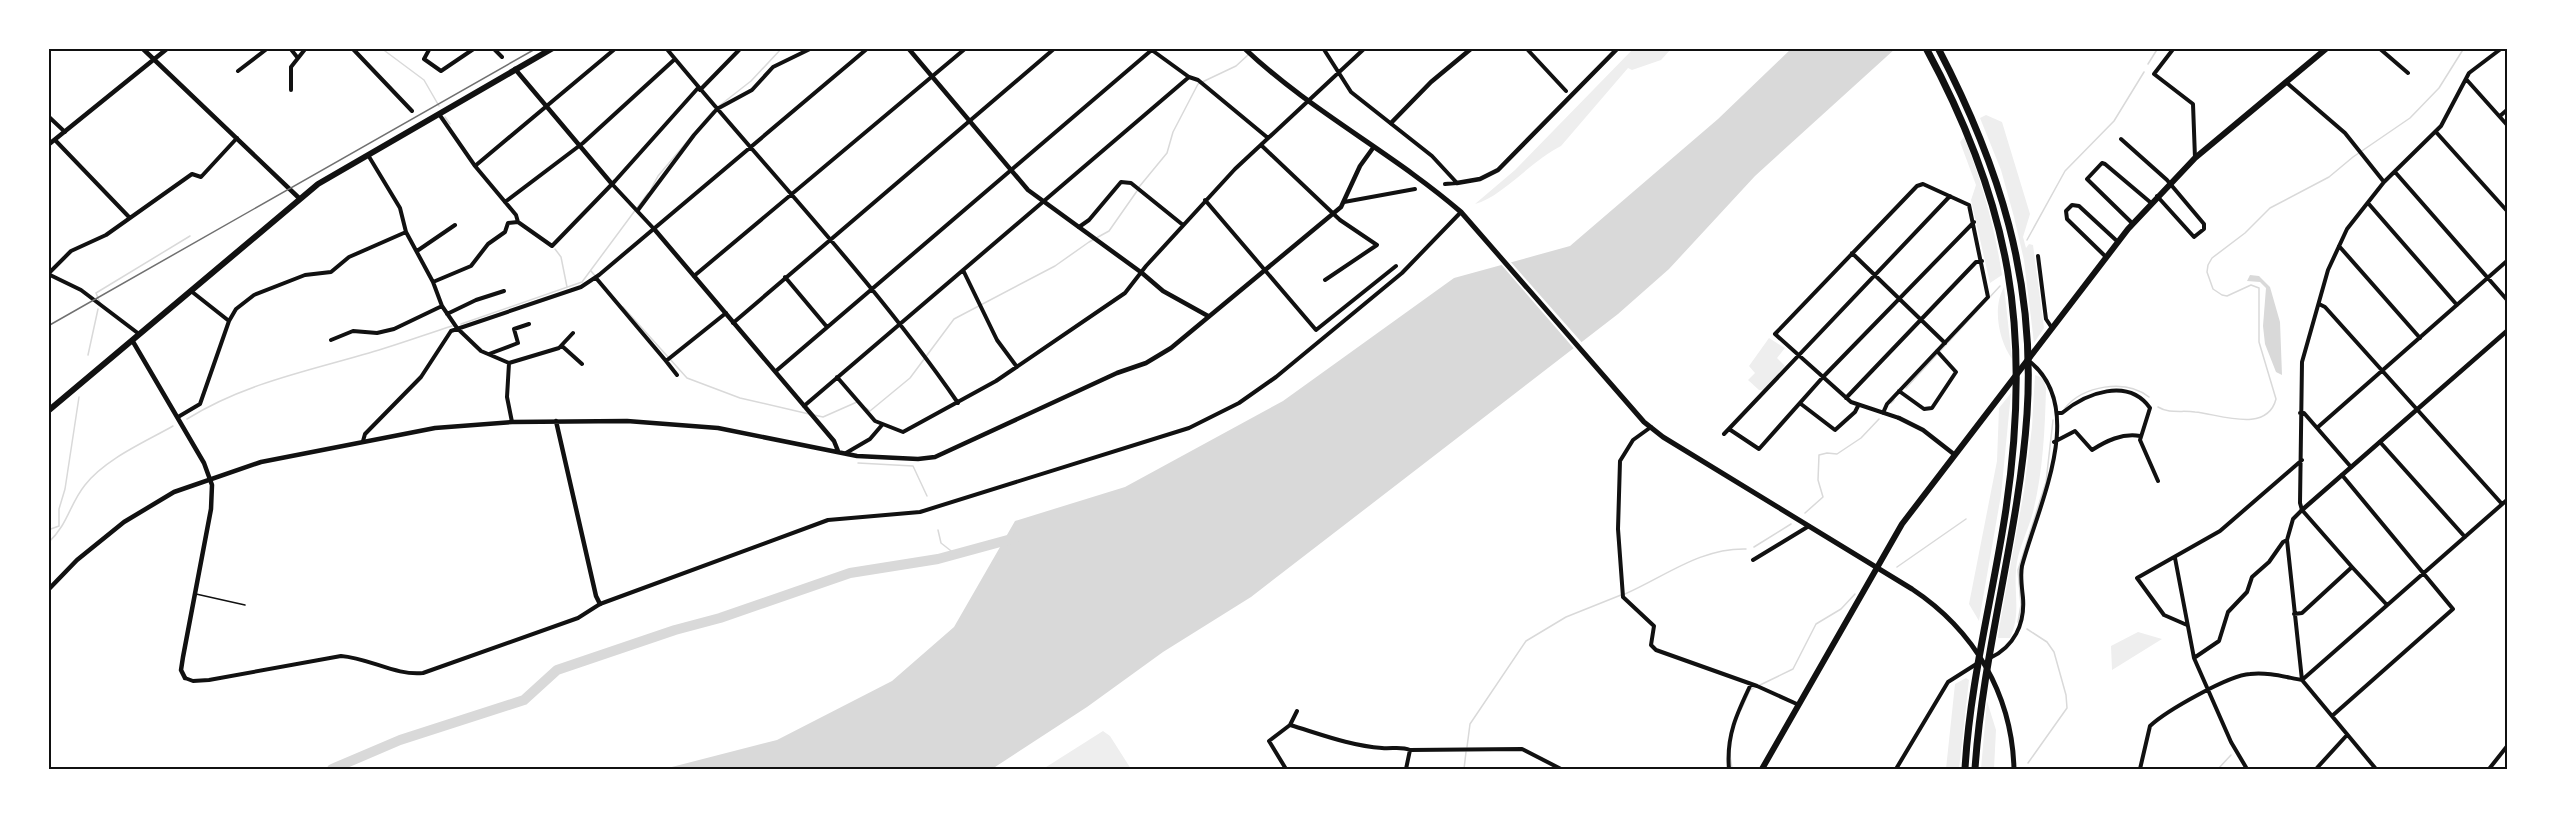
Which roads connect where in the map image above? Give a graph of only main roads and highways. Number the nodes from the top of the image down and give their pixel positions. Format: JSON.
{"nodes":[{"id":1,"x":553,"y":48,"type":"edge"},
{"id":2,"x":1244,"y":48,"type":"edge"},
{"id":3,"x":1926,"y":48,"type":"edge"},
{"id":4,"x":1938,"y":48,"type":"edge"},
{"id":5,"x":2327,"y":48,"type":"edge"},
{"id":6,"x":48,"y":411,"type":"edge"},
{"id":7,"x":1877,"y":567,"type":"junction"},
{"id":8,"x":1762,"y":769,"type":"edge"},
{"id":9,"x":1965,"y":769,"type":"edge"},
{"id":10,"x":1975,"y":769,"type":"edge"},
{"id":11,"x":2014,"y":769,"type":"edge"}],
"edges":[{"from":1,"to":6,"type":"main road"},
{"from":2,"to":7,"type":"main road"},
{"from":3,"to":9,"type":"highway"},
{"from":4,"to":10,"type":"highway"},
{"from":5,"to":7,"type":"main road"},
{"from":7,"to":8,"type":"main road"},
{"from":7,"to":11,"type":"main road"}]}
